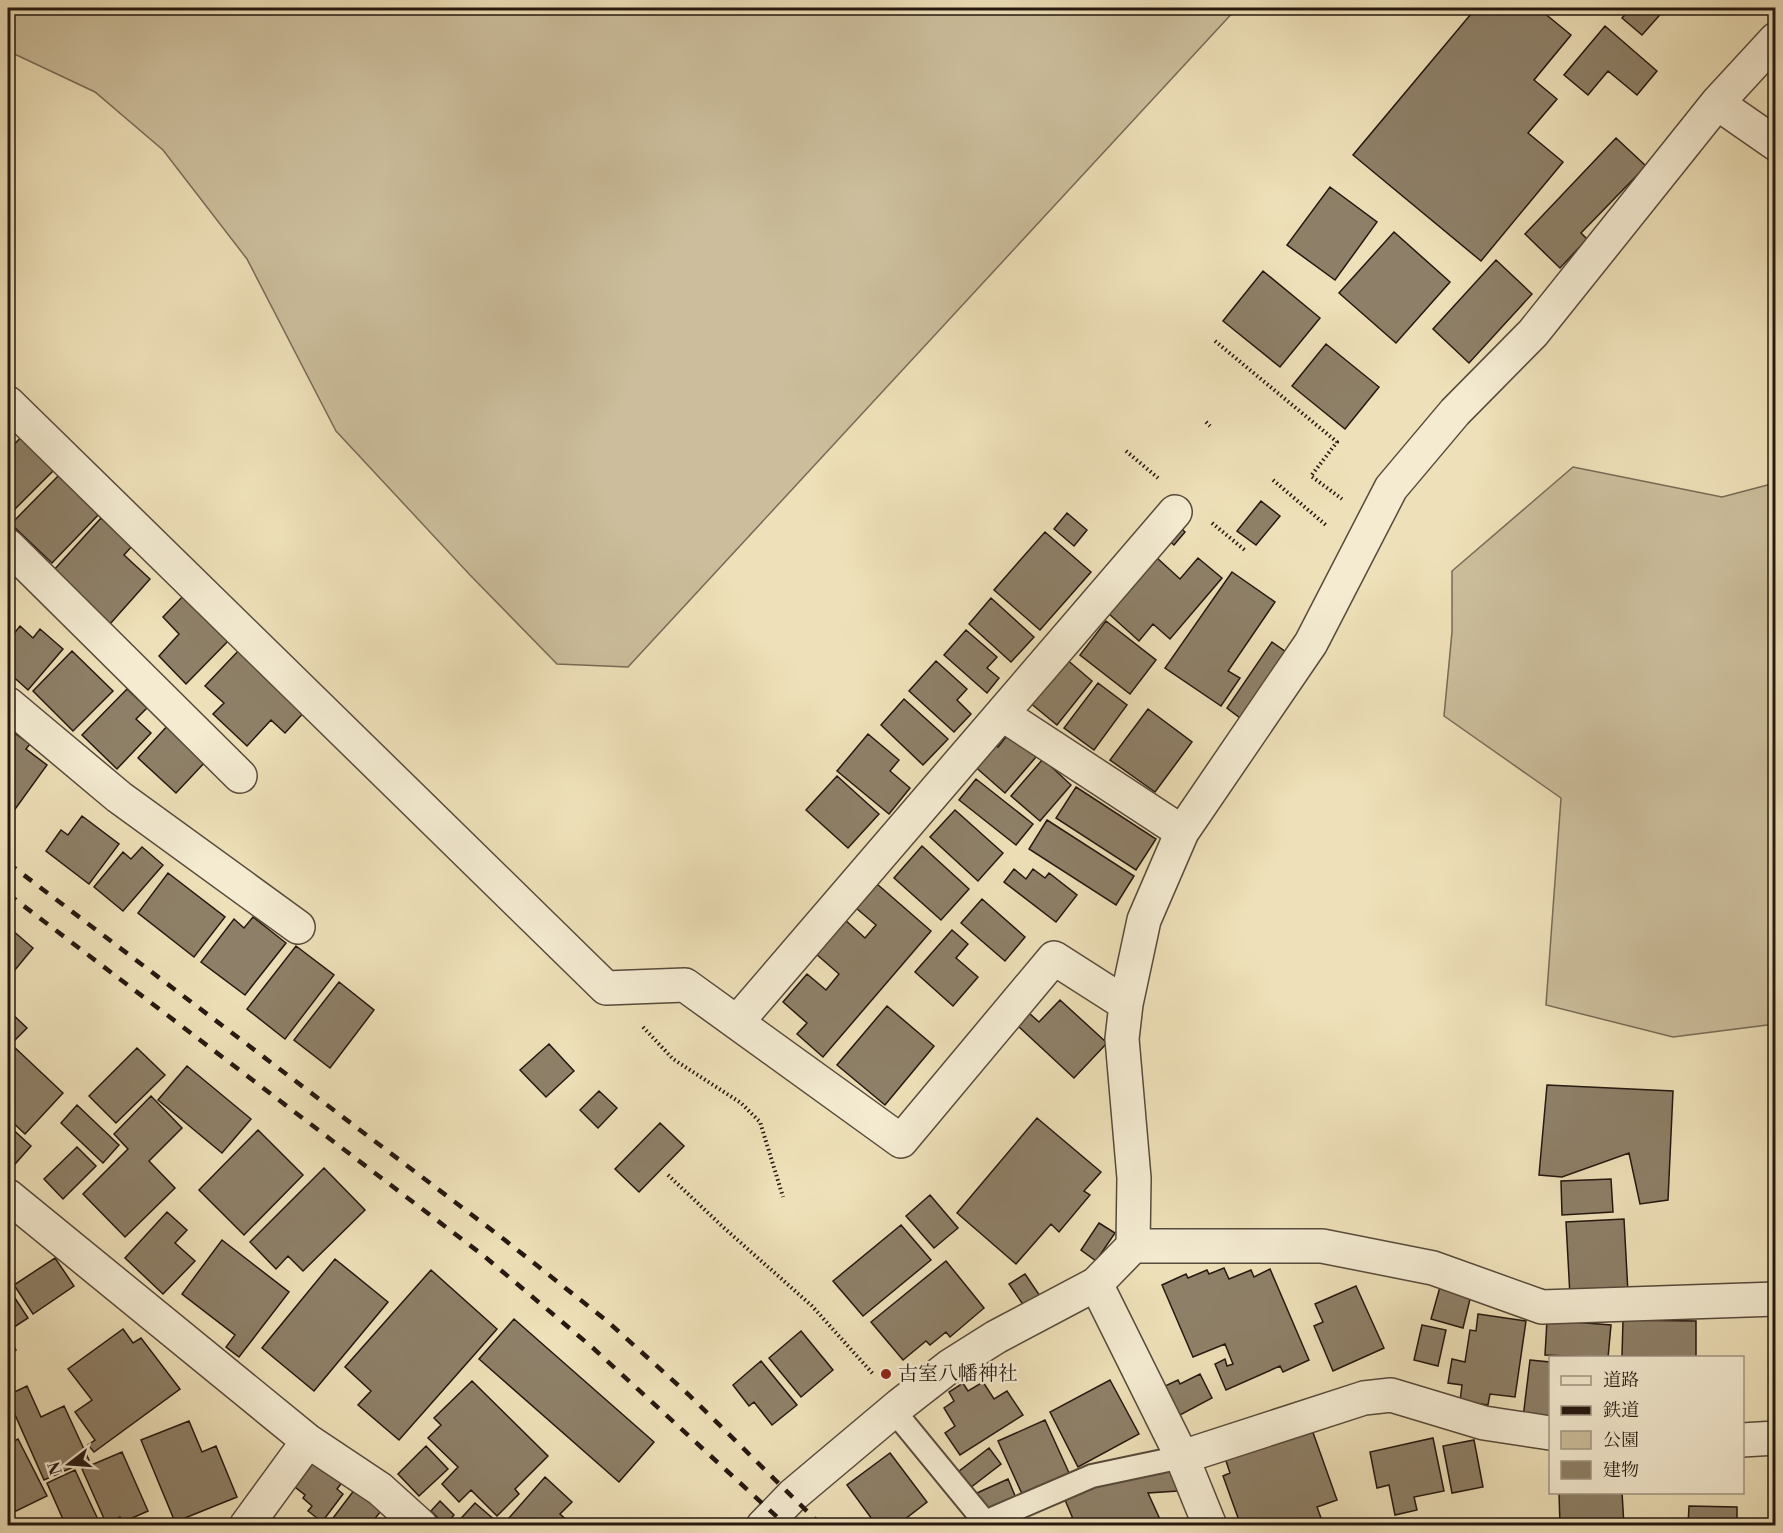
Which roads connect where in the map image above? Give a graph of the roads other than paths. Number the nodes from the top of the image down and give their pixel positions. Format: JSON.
{"nodes":[{"id":1,"x":1776,"y":39,"type":"edge"},
{"id":2,"x":1717,"y":103,"type":"junction"},
{"id":3,"x":1776,"y":144,"type":"edge"},
{"id":4,"x":13,"y":418,"type":"edge"},
{"id":5,"x":1175,"y":512,"type":"dead end"},
{"id":6,"x":8,"y":546,"type":"edge"},
{"id":7,"x":8,"y":704,"type":"edge"},
{"id":8,"x":1002,"y":714,"type":"junction"},
{"id":9,"x":240,"y":776,"type":"dead end"},
{"id":10,"x":1182,"y":832,"type":"junction"},
{"id":11,"x":298,"y":927,"type":"dead end"},
{"id":12,"x":1126,"y":1004,"type":"junction"},
{"id":13,"x":738,"y":1022,"type":"junction"},
{"id":14,"x":8,"y":1196,"type":"edge"},
{"id":15,"x":1133,"y":1246,"type":"junction"},
{"id":16,"x":1096,"y":1284,"type":"junction"},
{"id":17,"x":1776,"y":1299,"type":"edge"},
{"id":18,"x":894,"y":1411,"type":"junction"},
{"id":19,"x":1549,"y":1433,"type":"edge"},
{"id":20,"x":1776,"y":1438,"type":"edge"},
{"id":21,"x":1744,"y":1440,"type":"edge"},
{"id":22,"x":308,"y":1442,"type":"junction"},
{"id":23,"x":1182,"y":1457,"type":"junction"},
{"id":24,"x":246,"y":1526,"type":"edge"},
{"id":25,"x":421,"y":1526,"type":"edge"},
{"id":26,"x":763,"y":1526,"type":"edge"},
{"id":27,"x":1210,"y":1526,"type":"edge"}],
"edges":[{"from":1,"to":2,"type":"street"},
{"from":2,"to":3,"type":"street"},
{"from":2,"to":10,"type":"street"},
{"from":4,"to":13,"type":"street"},
{"from":5,"to":8,"type":"street"},
{"from":6,"to":9,"type":"street"},
{"from":7,"to":11,"type":"street"},
{"from":8,"to":10,"type":"street"},
{"from":8,"to":13,"type":"street"},
{"from":10,"to":12,"type":"street"},
{"from":12,"to":13,"type":"street"},
{"from":12,"to":15,"type":"street"},
{"from":14,"to":22,"type":"street"},
{"from":15,"to":16,"type":"street"},
{"from":15,"to":17,"type":"street"},
{"from":16,"to":18,"type":"street"},
{"from":16,"to":23,"type":"street"},
{"from":18,"to":23,"type":"lane"},
{"from":18,"to":26,"type":"street"},
{"from":19,"to":23,"type":"street"},
{"from":20,"to":21,"type":"street"},
{"from":22,"to":24,"type":"street"},
{"from":22,"to":25,"type":"street"},
{"from":23,"to":27,"type":"street"}]}
